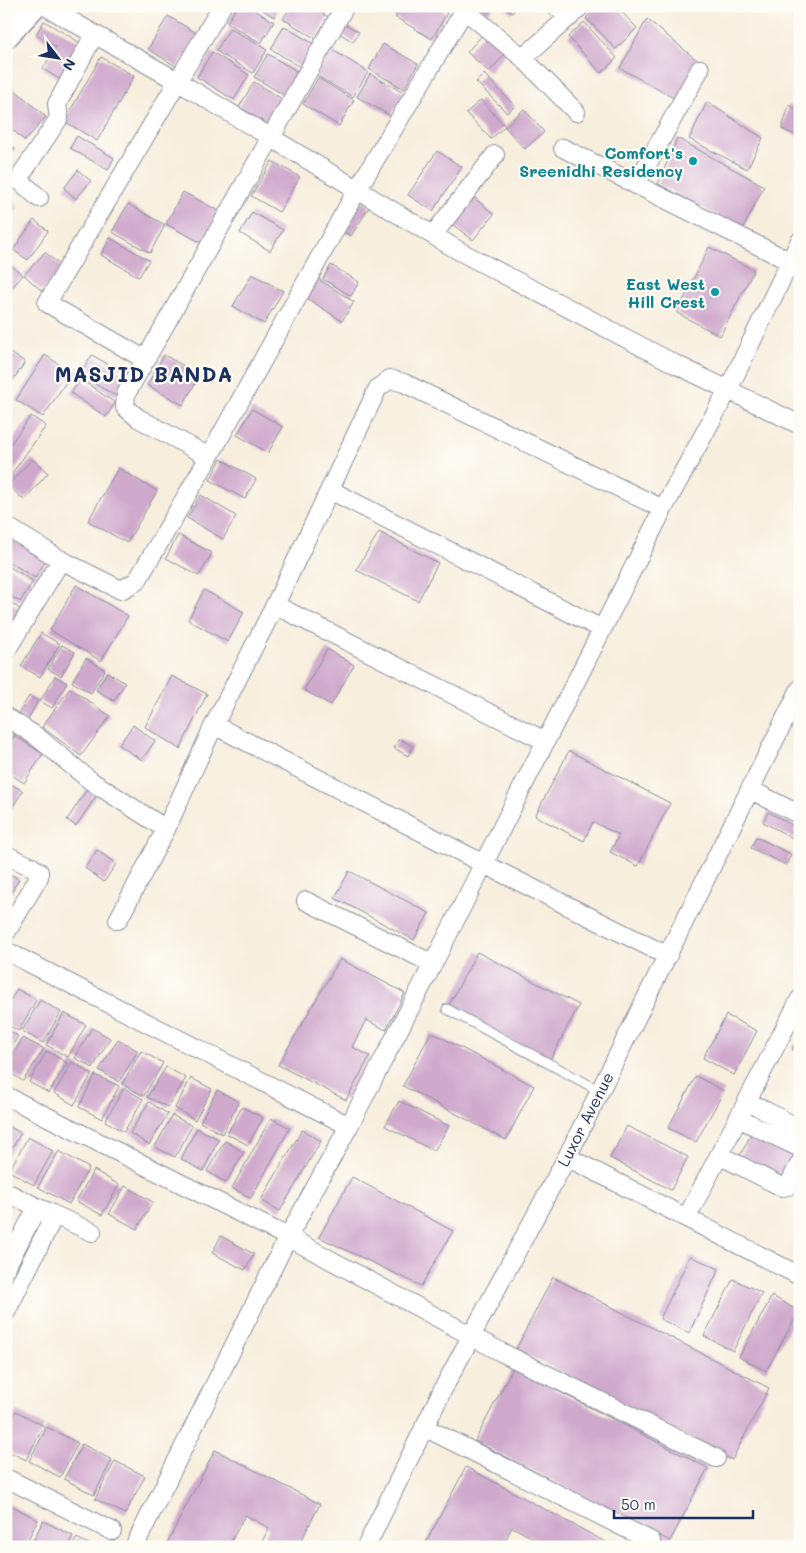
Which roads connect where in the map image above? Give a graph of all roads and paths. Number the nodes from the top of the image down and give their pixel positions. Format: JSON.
{"nodes":[{"id":1,"x":33,"y":6,"type":"edge"},
{"id":2,"x":46,"y":6,"type":"edge"},
{"id":3,"x":222,"y":6,"type":"edge"},
{"id":4,"x":345,"y":6,"type":"edge"},
{"id":5,"x":555,"y":6,"type":"edge"},
{"id":6,"x":463,"y":8,"type":"edge"},
{"id":7,"x":576,"y":12,"type":"edge"},
{"id":8,"x":6,"y":35,"type":"edge"},
{"id":9,"x":94,"y":35,"type":"junction"},
{"id":10,"x":523,"y":58,"type":"junction"},
{"id":11,"x":700,"y":69,"type":"dead end"},
{"id":12,"x":177,"y":81,"type":"junction"},
{"id":13,"x":576,"y":112,"type":"dead end"},
{"id":14,"x":270,"y":138,"type":"junction"},
{"id":15,"x":562,"y":148,"type":"dead end"},
{"id":16,"x":495,"y":155,"type":"dead end"},
{"id":17,"x":636,"y":185,"type":"junction"},
{"id":18,"x":357,"y":190,"type":"junction"},
{"id":19,"x":39,"y":198,"type":"dead end"},
{"id":20,"x":433,"y":236,"type":"junction"},
{"id":21,"x":800,"y":241,"type":"edge"},
{"id":22,"x":789,"y":261,"type":"junction"},
{"id":23,"x":146,"y":360,"type":"junction"},
{"id":24,"x":728,"y":390,"type":"junction"},
{"id":25,"x":800,"y":425,"type":"edge"},
{"id":26,"x":210,"y":457,"type":"junction"},
{"id":27,"x":330,"y":490,"type":"junction"},
{"id":28,"x":663,"y":509,"type":"junction"},
{"id":29,"x":6,"y":526,"type":"edge"},
{"id":30,"x":61,"y":560,"type":"junction"},
{"id":31,"x":275,"y":605,"type":"junction"},
{"id":32,"x":602,"y":629,"type":"junction"},
{"id":33,"x":6,"y":651,"type":"edge"},
{"id":34,"x":799,"y":691,"type":"edge"},
{"id":35,"x":6,"y":718,"type":"edge"},
{"id":36,"x":214,"y":724,"type":"junction"},
{"id":37,"x":545,"y":741,"type":"junction"},
{"id":38,"x":751,"y":790,"type":"junction"},
{"id":39,"x":800,"y":815,"type":"edge"},
{"id":40,"x":166,"y":829,"type":"junction"},
{"id":41,"x":6,"y":854,"type":"edge"},
{"id":42,"x":484,"y":864,"type":"junction"},
{"id":43,"x":306,"y":901,"type":"dead end"},
{"id":44,"x":118,"y":920,"type":"dead end"},
{"id":45,"x":6,"y":933,"type":"edge"},
{"id":46,"x":6,"y":951,"type":"edge"},
{"id":47,"x":668,"y":956,"type":"junction"},
{"id":48,"x":433,"y":964,"type":"junction"},
{"id":49,"x":800,"y":999,"type":"edge"},
{"id":50,"x":447,"y":1009,"type":"dead end"},
{"id":51,"x":600,"y":1091,"type":"junction"},
{"id":52,"x":6,"y":1096,"type":"edge"},
{"id":53,"x":747,"y":1101,"type":"junction"},
{"id":54,"x":743,"y":1120,"type":"junction"},
{"id":55,"x":349,"y":1126,"type":"junction"},
{"id":56,"x":800,"y":1129,"type":"edge"},
{"id":57,"x":800,"y":1148,"type":"edge"},
{"id":58,"x":567,"y":1157,"type":"junction"},
{"id":59,"x":723,"y":1157,"type":"junction"},
{"id":60,"x":800,"y":1163,"type":"edge"},
{"id":61,"x":6,"y":1192,"type":"edge"},
{"id":62,"x":45,"y":1211,"type":"junction"},
{"id":63,"x":687,"y":1217,"type":"junction"},
{"id":64,"x":92,"y":1232,"type":"dead end"},
{"id":65,"x":288,"y":1237,"type":"junction"},
{"id":66,"x":6,"y":1267,"type":"edge"},
{"id":67,"x":800,"y":1276,"type":"edge"},
{"id":68,"x":6,"y":1312,"type":"edge"},
{"id":69,"x":471,"y":1336,"type":"junction"},
{"id":70,"x":424,"y":1427,"type":"junction"},
{"id":71,"x":716,"y":1458,"type":"dead end"},
{"id":72,"x":6,"y":1478,"type":"edge"},
{"id":73,"x":112,"y":1531,"type":"dead end"},
{"id":74,"x":651,"y":1541,"type":"dead end"},
{"id":75,"x":134,"y":1547,"type":"edge"},
{"id":76,"x":366,"y":1547,"type":"edge"}],
"edges":[{"from":1,"to":8,"type":"main road"},
{"from":2,"to":9,"type":"street"},
{"from":3,"to":12,"type":"street"},
{"from":4,"to":14,"type":"street"},
{"from":5,"to":7,"type":"street"},
{"from":6,"to":10,"type":"street"},
{"from":6,"to":18,"type":"street"},
{"from":7,"to":10,"type":"street"},
{"from":9,"to":12,"type":"street"},
{"from":9,"to":19,"type":"street"},
{"from":10,"to":13,"type":"street"},
{"from":11,"to":17,"type":"street"},
{"from":12,"to":14,"type":"street"},
{"from":12,"to":23,"type":"street"},
{"from":14,"to":18,"type":"street"},
{"from":14,"to":23,"type":"street"},
{"from":15,"to":17,"type":"street"},
{"from":16,"to":20,"type":"street"},
{"from":17,"to":22,"type":"street"},
{"from":18,"to":20,"type":"street"},
{"from":18,"to":26,"type":"street"},
{"from":20,"to":24,"type":"street"},
{"from":21,"to":22,"type":"street"},
{"from":22,"to":24,"type":"street"},
{"from":23,"to":26,"type":"street"},
{"from":24,"to":25,"type":"street"},
{"from":24,"to":28,"type":"street"},
{"from":26,"to":30,"type":"street"},
{"from":27,"to":28,"type":"street"},
{"from":27,"to":31,"type":"street"},
{"from":27,"to":32,"type":"street"},
{"from":28,"to":32,"type":"street"},
{"from":29,"to":30,"type":"street"},
{"from":30,"to":33,"type":"street"},
{"from":31,"to":36,"type":"street"},
{"from":31,"to":37,"type":"street"},
{"from":32,"to":37,"type":"street"},
{"from":34,"to":38,"type":"street","name":"Luxor Avenue"},
{"from":35,"to":40,"type":"street"},
{"from":36,"to":40,"type":"street"},
{"from":36,"to":42,"type":"street"},
{"from":37,"to":42,"type":"street"},
{"from":38,"to":39,"type":"street"},
{"from":38,"to":47,"type":"street","name":"Luxor Avenue"},
{"from":40,"to":44,"type":"street"},
{"from":41,"to":45,"type":"street"},
{"from":42,"to":47,"type":"street"},
{"from":42,"to":48,"type":"street"},
{"from":43,"to":48,"type":"street"},
{"from":46,"to":55,"type":"street"},
{"from":47,"to":51,"type":"street","name":"Luxor Avenue"},
{"from":48,"to":55,"type":"street"},
{"from":49,"to":53,"type":"street"},
{"from":50,"to":51,"type":"lane"},
{"from":51,"to":58,"type":"street","name":"Luxor Avenue"},
{"from":52,"to":65,"type":"street"},
{"from":53,"to":54,"type":"street"},
{"from":53,"to":56,"type":"street"},
{"from":54,"to":57,"type":"street"},
{"from":54,"to":59,"type":"street"},
{"from":55,"to":65,"type":"street"},
{"from":58,"to":63,"type":"street"},
{"from":58,"to":69,"type":"street","name":"Luxor Avenue"},
{"from":59,"to":60,"type":"street"},
{"from":59,"to":63,"type":"street"},
{"from":61,"to":62,"type":"street"},
{"from":62,"to":64,"type":"street"},
{"from":62,"to":66,"type":"street"},
{"from":62,"to":68,"type":"street"},
{"from":63,"to":67,"type":"street"},
{"from":65,"to":69,"type":"street"},
{"from":65,"to":75,"type":"street"},
{"from":69,"to":70,"type":"street","name":"Luxor Avenue"},
{"from":69,"to":71,"type":"street"},
{"from":70,"to":74,"type":"street"},
{"from":70,"to":76,"type":"street","name":"Luxor Avenue"},
{"from":72,"to":73,"type":"street"}]}
